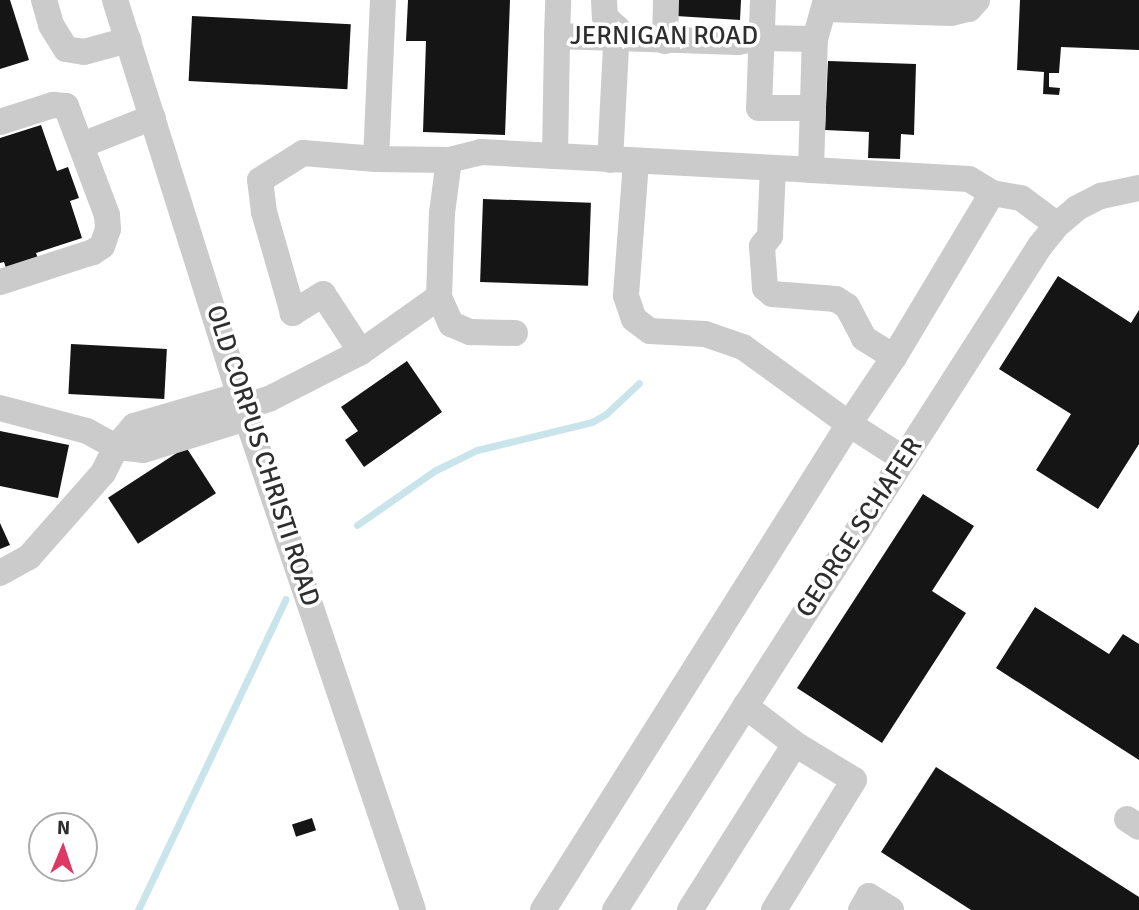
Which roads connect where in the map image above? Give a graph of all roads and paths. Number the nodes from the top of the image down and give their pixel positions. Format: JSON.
{"nodes":[{"id":1,"x":44,"y":0,"type":"edge"},
{"id":2,"x":114,"y":0,"type":"edge"},
{"id":3,"x":383,"y":0,"type":"edge"},
{"id":4,"x":558,"y":0,"type":"edge"},
{"id":5,"x":604,"y":0,"type":"edge"},
{"id":6,"x":666,"y":0,"type":"edge"},
{"id":7,"x":763,"y":0,"type":"edge"},
{"id":8,"x":977,"y":0,"type":"edge"},
{"id":9,"x":825,"y":4,"type":"edge"},
{"id":10,"x":617,"y":33,"type":"junction"},
{"id":11,"x":558,"y":36,"type":"junction"},
{"id":12,"x":761,"y":38,"type":"junction"},
{"id":13,"x":815,"y":39,"type":"junction"},
{"id":14,"x":128,"y":40,"type":"junction"},
{"id":15,"x":665,"y":41,"type":"junction"},
{"id":16,"x":812,"y":108,"type":"junction"},
{"id":17,"x":153,"y":117,"type":"junction"},
{"id":18,"x":0,"y":121,"type":"edge"},
{"id":19,"x":82,"y":145,"type":"junction"},
{"id":20,"x":555,"y":156,"type":"junction"},
{"id":21,"x":376,"y":159,"type":"junction"},
{"id":22,"x":449,"y":160,"type":"junction"},
{"id":23,"x":623,"y":161,"type":"junction"},
{"id":24,"x":773,"y":167,"type":"junction"},
{"id":25,"x":811,"y":170,"type":"junction"},
{"id":26,"x":1139,"y":188,"type":"edge"},
{"id":27,"x":992,"y":193,"type":"junction"},
{"id":28,"x":1057,"y":225,"type":"junction"},
{"id":29,"x":0,"y":282,"type":"edge"},
{"id":30,"x":439,"y":297,"type":"junction"},
{"id":31,"x":515,"y":333,"type":"dead end"},
{"id":32,"x":361,"y":352,"type":"junction"},
{"id":33,"x":894,"y":357,"type":"junction"},
{"id":34,"x":244,"y":407,"type":"junction"},
{"id":35,"x":0,"y":408,"type":"edge"},
{"id":36,"x":849,"y":424,"type":"junction"},
{"id":37,"x":116,"y":447,"type":"junction"},
{"id":38,"x":904,"y":459,"type":"junction"},
{"id":39,"x":0,"y":573,"type":"edge"},
{"id":40,"x":745,"y":706,"type":"junction"},
{"id":41,"x":795,"y":744,"type":"junction"},
{"id":42,"x":413,"y":910,"type":"edge"},
{"id":43,"x":543,"y":910,"type":"edge"},
{"id":44,"x":615,"y":910,"type":"edge"},
{"id":45,"x":690,"y":910,"type":"edge"},
{"id":46,"x":774,"y":910,"type":"edge"},
{"id":47,"x":861,"y":910,"type":"edge"},
{"id":48,"x":891,"y":910,"type":"edge"}],
"edges":[{"from":1,"to":14,"type":"street"},
{"from":2,"to":14,"type":"street","name":"OLD CORPUS CHRISTI ROAD"},
{"from":3,"to":21,"type":"street"},
{"from":4,"to":11,"type":"street"},
{"from":5,"to":10,"type":"street"},
{"from":6,"to":15,"type":"street"},
{"from":7,"to":12,"type":"street"},
{"from":8,"to":9,"type":"street"},
{"from":9,"to":13,"type":"street"},
{"from":10,"to":11,"type":"street","name":"JERNIGAN ROAD"},
{"from":10,"to":15,"type":"street","name":"JERNIGAN ROAD"},
{"from":10,"to":23,"type":"street"},
{"from":11,"to":20,"type":"street","name":"JERNIGAN ROAD"},
{"from":12,"to":13,"type":"street","name":"JERNIGAN ROAD"},
{"from":12,"to":15,"type":"street","name":"JERNIGAN ROAD"},
{"from":12,"to":16,"type":"street"},
{"from":13,"to":16,"type":"street"},
{"from":14,"to":17,"type":"street","name":"OLD CORPUS CHRISTI ROAD"},
{"from":16,"to":25,"type":"street"},
{"from":17,"to":19,"type":"street"},
{"from":17,"to":34,"type":"street","name":"OLD CORPUS CHRISTI ROAD"},
{"from":18,"to":19,"type":"street"},
{"from":19,"to":29,"type":"street"},
{"from":20,"to":22,"type":"street"},
{"from":20,"to":23,"type":"street"},
{"from":21,"to":22,"type":"street"},
{"from":21,"to":32,"type":"street"},
{"from":22,"to":30,"type":"street"},
{"from":23,"to":24,"type":"street"},
{"from":23,"to":36,"type":"street"},
{"from":24,"to":25,"type":"street"},
{"from":24,"to":33,"type":"street"},
{"from":25,"to":27,"type":"street"},
{"from":26,"to":28,"type":"street","name":"GEORGE SCHAFER"},
{"from":27,"to":28,"type":"street"},
{"from":27,"to":33,"type":"street"},
{"from":28,"to":38,"type":"street","name":"GEORGE SCHAFER"},
{"from":30,"to":31,"type":"street"},
{"from":30,"to":32,"type":"street"},
{"from":32,"to":34,"type":"street"},
{"from":33,"to":36,"type":"street"},
{"from":34,"to":37,"type":"street"},
{"from":34,"to":42,"type":"street","name":"OLD CORPUS CHRISTI ROAD"},
{"from":35,"to":37,"type":"street"},
{"from":36,"to":38,"type":"street"},
{"from":36,"to":43,"type":"street"},
{"from":37,"to":39,"type":"street"},
{"from":38,"to":40,"type":"street","name":"GEORGE SCHAFER"},
{"from":40,"to":41,"type":"street"},
{"from":40,"to":44,"type":"street","name":"GEORGE SCHAFER"},
{"from":41,"to":45,"type":"street"},
{"from":41,"to":46,"type":"street"},
{"from":47,"to":48,"type":"street"}]}
